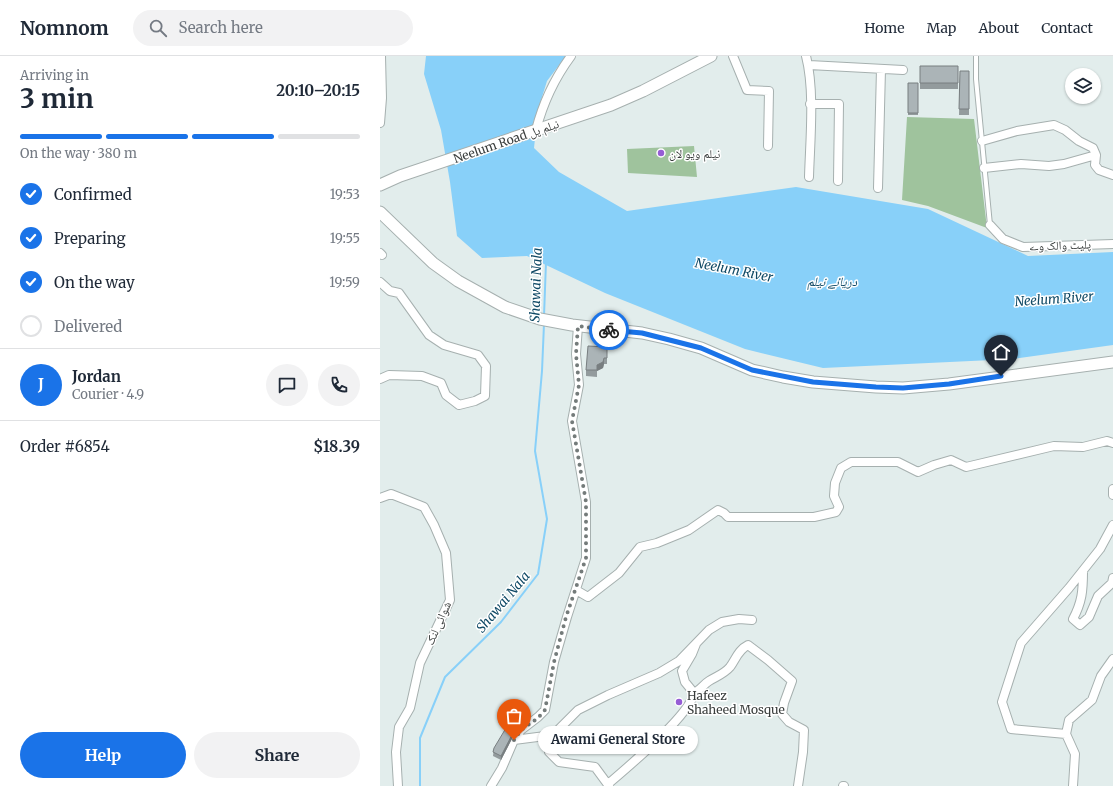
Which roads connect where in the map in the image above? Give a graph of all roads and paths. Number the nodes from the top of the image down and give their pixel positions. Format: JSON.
{"nodes":[{"id":1,"x":381,"y":56,"type":"edge"},
{"id":2,"x":571,"y":56,"type":"edge"},
{"id":3,"x":734,"y":56,"type":"edge"},
{"id":4,"x":806,"y":56,"type":"edge"},
{"id":5,"x":976,"y":56,"type":"edge"},
{"id":6,"x":708,"y":57,"type":"edge"},
{"id":7,"x":809,"y":65,"type":"junction"},
{"id":8,"x":881,"y":69,"type":"junction"},
{"id":9,"x":902,"y":70,"type":"dead end"},
{"id":10,"x":810,"y":104,"type":"junction"},
{"id":11,"x":380,"y":123,"type":"edge"},
{"id":12,"x":536,"y":130,"type":"junction"},
{"id":13,"x":982,"y":141,"type":"junction"},
{"id":14,"x":768,"y":146,"type":"dead end"},
{"id":15,"x":1096,"y":156,"type":"junction"},
{"id":16,"x":984,"y":168,"type":"junction"},
{"id":17,"x":1113,"y":175,"type":"edge"},
{"id":18,"x":809,"y":178,"type":"dead end"},
{"id":19,"x":838,"y":181,"type":"dead end"},
{"id":20,"x":380,"y":185,"type":"edge"},
{"id":21,"x":878,"y":188,"type":"dead end"},
{"id":22,"x":380,"y":212,"type":"edge"},
{"id":23,"x":990,"y":225,"type":"joint"},
{"id":24,"x":1113,"y":244,"type":"edge"},
{"id":25,"x":380,"y":282,"type":"edge"},
{"id":26,"x":575,"y":325,"type":"junction"},
{"id":27,"x":1113,"y":362,"type":"edge"},
{"id":28,"x":380,"y":379,"type":"edge"},
{"id":29,"x":1113,"y":443,"type":"edge"},
{"id":30,"x":1113,"y":489,"type":"edge"},
{"id":31,"x":1113,"y":495,"type":"edge"},
{"id":32,"x":380,"y":498,"type":"edge"},
{"id":33,"x":1113,"y":525,"type":"edge"},
{"id":34,"x":1083,"y":571,"type":"junction"},
{"id":35,"x":1113,"y":578,"type":"edge"},
{"id":36,"x":576,"y":590,"type":"junction"},
{"id":37,"x":752,"y":620,"type":"dead end"},
{"id":38,"x":696,"y":644,"type":"junction"},
{"id":39,"x":1113,"y":659,"type":"edge"},
{"id":40,"x":694,"y":693,"type":"junction"},
{"id":41,"x":1066,"y":734,"type":"junction"},
{"id":42,"x":553,"y":735,"type":"junction"},
{"id":43,"x":514,"y":740,"type":"junction"},
{"id":44,"x":609,"y":785,"type":"edge"},
{"id":45,"x":398,"y":786,"type":"edge"},
{"id":46,"x":491,"y":786,"type":"edge"},
{"id":47,"x":798,"y":786,"type":"edge"},
{"id":48,"x":1073,"y":786,"type":"edge"}],
"edges":[{"from":1,"to":11,"type":"street"},
{"from":2,"to":12,"type":"street"},
{"from":3,"to":14,"type":"street"},
{"from":4,"to":7,"type":"street"},
{"from":5,"to":13,"type":"lane"},
{"from":6,"to":12,"type":"street","name":"Neelum Road نیلم پل"},
{"from":7,"to":8,"type":"street"},
{"from":7,"to":10,"type":"street"},
{"from":8,"to":9,"type":"street"},
{"from":8,"to":21,"type":"street"},
{"from":10,"to":18,"type":"street"},
{"from":10,"to":19,"type":"street"},
{"from":12,"to":20,"type":"street","name":"Neelum Road نیلم پل"},
{"from":13,"to":15,"type":"street"},
{"from":13,"to":16,"type":"lane"},
{"from":15,"to":16,"type":"street"},
{"from":15,"to":17,"type":"street"},
{"from":16,"to":23,"type":"lane"},
{"from":22,"to":26,"type":"street"},
{"from":23,"to":24,"type":"street","name":"پلیٹ والک وے"},
{"from":25,"to":28,"type":"street"},
{"from":26,"to":27,"type":"street"},
{"from":26,"to":36,"type":"street"},
{"from":29,"to":36,"type":"street"},
{"from":30,"to":31,"type":"street"},
{"from":32,"to":45,"type":"street","name":"شوائی لنک"},
{"from":33,"to":34,"type":"street"},
{"from":34,"to":35,"type":"street"},
{"from":34,"to":41,"type":"street"},
{"from":36,"to":43,"type":"street"},
{"from":37,"to":38,"type":"street"},
{"from":38,"to":40,"type":"street"},
{"from":38,"to":42,"type":"street"},
{"from":39,"to":41,"type":"street"},
{"from":40,"to":44,"type":"street"},
{"from":40,"to":47,"type":"street"},
{"from":41,"to":48,"type":"street"},
{"from":42,"to":43,"type":"street"},
{"from":42,"to":44,"type":"street"},
{"from":43,"to":46,"type":"street"}]}
